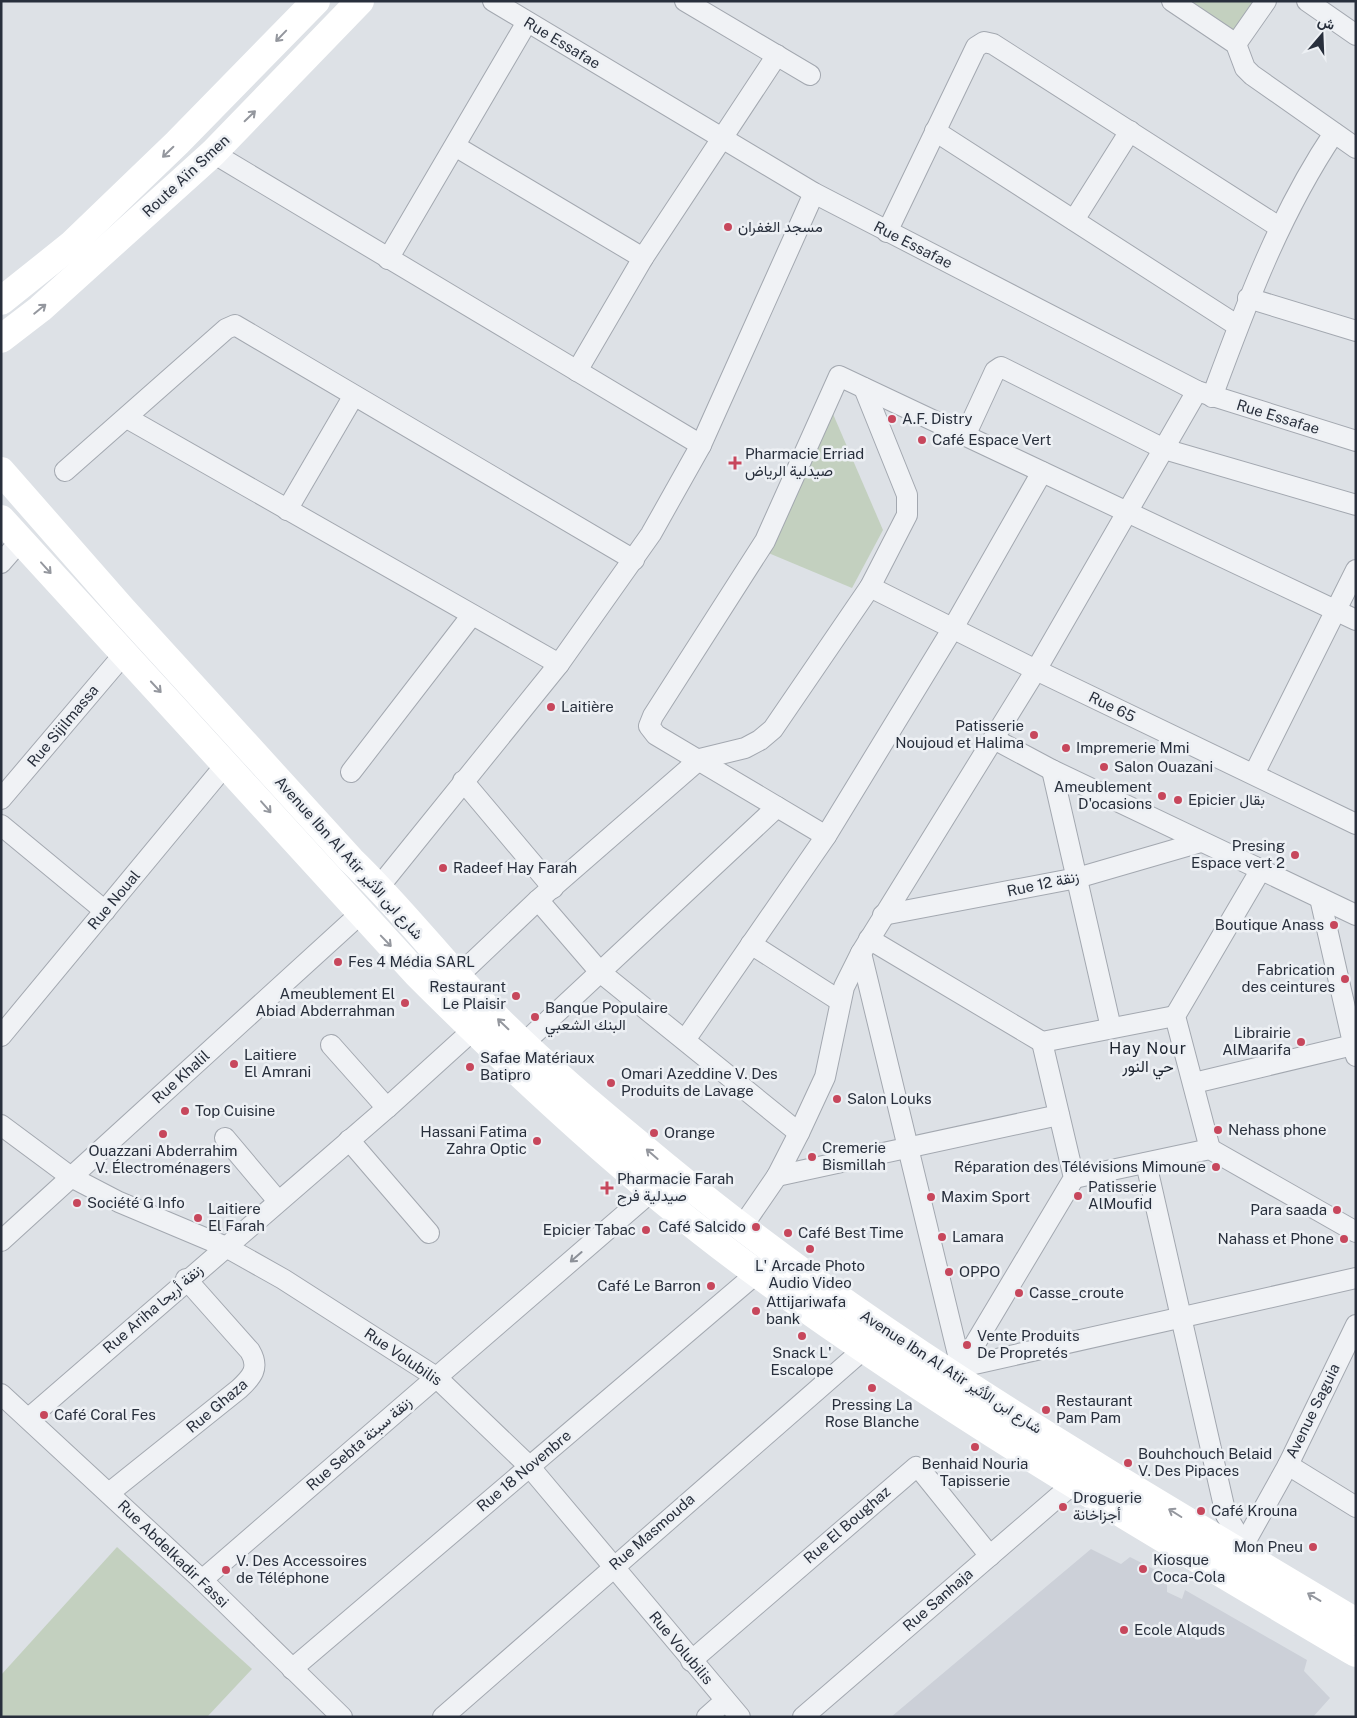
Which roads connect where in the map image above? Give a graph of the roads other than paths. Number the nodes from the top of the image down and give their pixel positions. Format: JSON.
{"nodes":[{"id":1,"x":316,"y":1,"type":"edge"},
{"id":2,"x":360,"y":1,"type":"edge"},
{"id":3,"x":493,"y":1,"type":"edge"},
{"id":4,"x":685,"y":1,"type":"edge"},
{"id":5,"x":1266,"y":1,"type":"edge"},
{"id":6,"x":1307,"y":1,"type":"edge"},
{"id":7,"x":1178,"y":3,"type":"edge"},
{"id":8,"x":527,"y":22,"type":"junction"},
{"id":9,"x":1356,"y":35,"type":"edge"},
{"id":10,"x":1236,"y":44,"type":"junction"},
{"id":11,"x":777,"y":55,"type":"junction"},
{"id":12,"x":810,"y":75,"type":"dead end"},
{"id":13,"x":935,"y":131,"type":"junction"},
{"id":14,"x":1130,"y":132,"type":"junction"},
{"id":15,"x":1334,"y":133,"type":"junction"},
{"id":16,"x":722,"y":138,"type":"junction"},
{"id":17,"x":455,"y":146,"type":"junction"},
{"id":18,"x":1356,"y":148,"type":"edge"},
{"id":19,"x":213,"y":153,"type":"junction"},
{"id":20,"x":814,"y":193,"type":"junction"},
{"id":21,"x":1074,"y":220,"type":"junction"},
{"id":22,"x":1279,"y":227,"type":"junction"},
{"id":23,"x":887,"y":232,"type":"junction"},
{"id":24,"x":643,"y":258,"type":"junction"},
{"id":25,"x":388,"y":259,"type":"junction"},
{"id":26,"x":1248,"y":298,"type":"junction"},
{"id":27,"x":1,"y":300,"type":"edge"},
{"id":28,"x":1238,"y":326,"type":"junction"},
{"id":29,"x":1356,"y":331,"type":"edge"},
{"id":30,"x":1,"y":339,"type":"edge"},
{"id":31,"x":578,"y":371,"type":"junction"},
{"id":32,"x":864,"y":388,"type":"junction"},
{"id":33,"x":1205,"y":394,"type":"junction"},
{"id":34,"x":353,"y":397,"type":"junction"},
{"id":35,"x":127,"y":418,"type":"junction"},
{"id":36,"x":965,"y":436,"type":"junction"},
{"id":37,"x":1356,"y":441,"type":"edge"},
{"id":38,"x":701,"y":445,"type":"junction"},
{"id":39,"x":1164,"y":449,"type":"junction"},
{"id":40,"x":1,"y":471,"type":"edge"},
{"id":41,"x":64,"y":471,"type":"dead end"},
{"id":42,"x":1042,"y":472,"type":"junction"},
{"id":43,"x":1356,"y":505,"type":"edge"},
{"id":44,"x":287,"y":510,"type":"junction"},
{"id":45,"x":1128,"y":512,"type":"junction"},
{"id":46,"x":1,"y":519,"type":"edge"},
{"id":47,"x":21,"y":540,"type":"junction"},
{"id":48,"x":634,"y":560,"type":"junction"},
{"id":49,"x":1,"y":563,"type":"edge"},
{"id":50,"x":1356,"y":570,"type":"edge"},
{"id":51,"x":870,"y":587,"type":"junction"},
{"id":52,"x":1336,"y":611,"type":"junction"},
{"id":53,"x":472,"y":615,"type":"junction"},
{"id":54,"x":1356,"y":620,"type":"edge"},
{"id":55,"x":953,"y":628,"type":"junction"},
{"id":56,"x":124,"y":654,"type":"junction"},
{"id":57,"x":559,"y":664,"type":"junction"},
{"id":58,"x":1036,"y":670,"type":"junction"},
{"id":59,"x":994,"y":739,"type":"junction"},
{"id":60,"x":700,"y":759,"type":"junction"},
{"id":61,"x":227,"y":763,"type":"junction"},
{"id":62,"x":1052,"y":770,"type":"junction"},
{"id":63,"x":351,"y":772,"type":"dead end"},
{"id":64,"x":1254,"y":774,"type":"junction"},
{"id":65,"x":463,"y":781,"type":"junction"},
{"id":66,"x":1,"y":799,"type":"edge"},
{"id":67,"x":777,"y":807,"type":"junction"},
{"id":68,"x":1356,"y":824,"type":"edge"},
{"id":69,"x":1,"y":825,"type":"edge"},
{"id":70,"x":826,"y":836,"type":"junction"},
{"id":71,"x":1201,"y":842,"type":"junction"},
{"id":72,"x":1260,"y":871,"type":"junction"},
{"id":73,"x":1077,"y":878,"type":"junction"},
{"id":74,"x":379,"y":887,"type":"junction"},
{"id":75,"x":546,"y":894,"type":"junction"},
{"id":76,"x":1320,"y":898,"type":"junction"},
{"id":77,"x":105,"y":911,"type":"junction"},
{"id":78,"x":360,"y":914,"type":"junction"},
{"id":79,"x":883,"y":915,"type":"junction"},
{"id":80,"x":1356,"y":915,"type":"edge"},
{"id":81,"x":751,"y":944,"type":"junction"},
{"id":82,"x":865,"y":946,"type":"junction"},
{"id":83,"x":600,"y":972,"type":"junction"},
{"id":84,"x":457,"y":977,"type":"junction"},
{"id":85,"x":840,"y":1001,"type":"junction"},
{"id":86,"x":1175,"y":1016,"type":"junction"},
{"id":87,"x":1111,"y":1028,"type":"junction"},
{"id":88,"x":473,"y":1030,"type":"junction"},
{"id":89,"x":1,"y":1036,"type":"edge"},
{"id":90,"x":685,"y":1040,"type":"junction"},
{"id":91,"x":1042,"y":1042,"type":"junction"},
{"id":92,"x":523,"y":1044,"type":"junction"},
{"id":93,"x":330,"y":1045,"type":"dead end"},
{"id":94,"x":1354,"y":1051,"type":"edge"},
{"id":95,"x":1194,"y":1083,"type":"junction"},
{"id":96,"x":387,"y":1108,"type":"junction"},
{"id":97,"x":1058,"y":1115,"type":"junction"},
{"id":98,"x":1,"y":1124,"type":"edge"},
{"id":99,"x":799,"y":1133,"type":"junction"},
{"id":100,"x":225,"y":1138,"type":"dead end"},
{"id":101,"x":349,"y":1140,"type":"junction"},
{"id":102,"x":908,"y":1147,"type":"junction"},
{"id":103,"x":1210,"y":1149,"type":"junction"},
{"id":104,"x":1146,"y":1163,"type":"junction"},
{"id":105,"x":777,"y":1176,"type":"junction"},
{"id":106,"x":71,"y":1177,"type":"junction"},
{"id":107,"x":1074,"y":1178,"type":"junction"},
{"id":108,"x":652,"y":1191,"type":"junction"},
{"id":109,"x":278,"y":1201,"type":"junction"},
{"id":110,"x":742,"y":1227,"type":"junction"},
{"id":111,"x":1356,"y":1232,"type":"edge"},
{"id":112,"x":429,"y":1233,"type":"dead end"},
{"id":113,"x":1,"y":1241,"type":"edge"},
{"id":114,"x":226,"y":1247,"type":"junction"},
{"id":115,"x":757,"y":1274,"type":"junction"},
{"id":116,"x":1356,"y":1278,"type":"edge"},
{"id":117,"x":186,"y":1280,"type":"junction"},
{"id":118,"x":1182,"y":1317,"type":"junction"},
{"id":119,"x":1356,"y":1325,"type":"edge"},
{"id":120,"x":864,"y":1349,"type":"junction"},
{"id":121,"x":958,"y":1372,"type":"junction"},
{"id":122,"x":436,"y":1377,"type":"junction"},
{"id":123,"x":1,"y":1394,"type":"edge"},
{"id":124,"x":29,"y":1418,"type":"junction"},
{"id":125,"x":1288,"y":1464,"type":"junction"},
{"id":126,"x":529,"y":1466,"type":"junction"},
{"id":127,"x":1073,"y":1484,"type":"junction"},
{"id":128,"x":109,"y":1493,"type":"junction"},
{"id":129,"x":1356,"y":1507,"type":"edge"},
{"id":130,"x":1242,"y":1549,"type":"junction"},
{"id":131,"x":990,"y":1556,"type":"junction"},
{"id":132,"x":612,"y":1566,"type":"junction"},
{"id":133,"x":1226,"y":1576,"type":"junction"},
{"id":134,"x":202,"y":1580,"type":"junction"},
{"id":135,"x":1356,"y":1622,"type":"edge"},
{"id":136,"x":1356,"y":1652,"type":"edge"},
{"id":137,"x":692,"y":1661,"type":"junction"},
{"id":138,"x":292,"y":1669,"type":"junction"},
{"id":139,"x":725,"y":1701,"type":"junction"},
{"id":140,"x":342,"y":1717,"type":"edge"},
{"id":141,"x":442,"y":1717,"type":"edge"},
{"id":142,"x":707,"y":1717,"type":"edge"},
{"id":143,"x":740,"y":1717,"type":"edge"},
{"id":144,"x":803,"y":1717,"type":"edge"}],
"edges":[{"from":1,"to":27,"type":"street","name":"Route Aïn Smen","one_way":true},
{"from":19,"to":2,"type":"street","name":"Route Aïn Smen","one_way":true},
{"from":3,"to":8,"type":"street","name":"Rue Essafae"},
{"from":4,"to":11,"type":"street"},
{"from":5,"to":10,"type":"street"},
{"from":6,"to":9,"type":"street"},
{"from":7,"to":10,"type":"street"},
{"from":8,"to":16,"type":"street","name":"Rue Essafae"},
{"from":8,"to":17,"type":"street"},
{"from":10,"to":15,"type":"street"},
{"from":11,"to":12,"type":"street"},
{"from":11,"to":16,"type":"street"},
{"from":13,"to":14,"type":"street"},
{"from":13,"to":21,"type":"street"},
{"from":13,"to":23,"type":"street"},
{"from":14,"to":21,"type":"street"},
{"from":14,"to":22,"type":"street"},
{"from":15,"to":18,"type":"street"},
{"from":15,"to":22,"type":"street"},
{"from":16,"to":20,"type":"street","name":"Rue Essafae"},
{"from":16,"to":24,"type":"street"},
{"from":17,"to":24,"type":"street"},
{"from":17,"to":25,"type":"street"},
{"from":19,"to":25,"type":"street"},
{"from":30,"to":19,"type":"street","name":"Route Aïn Smen","one_way":true},
{"from":20,"to":23,"type":"street","name":"Rue Essafae"},
{"from":20,"to":38,"type":"street"},
{"from":21,"to":28,"type":"street"},
{"from":22,"to":26,"type":"street"},
{"from":23,"to":33,"type":"street","name":"Rue Essafae"},
{"from":24,"to":31,"type":"street"},
{"from":25,"to":31,"type":"street"},
{"from":26,"to":28,"type":"street"},
{"from":26,"to":29,"type":"street"},
{"from":28,"to":33,"type":"street"},
{"from":31,"to":38,"type":"street"},
{"from":32,"to":36,"type":"street"},
{"from":32,"to":51,"type":"street"},
{"from":32,"to":60,"type":"street"},
{"from":33,"to":37,"type":"street","name":"Rue Essafae"},
{"from":33,"to":39,"type":"street"},
{"from":34,"to":35,"type":"street"},
{"from":34,"to":44,"type":"street"},
{"from":34,"to":48,"type":"street"},
{"from":35,"to":41,"type":"street"},
{"from":35,"to":44,"type":"street"},
{"from":36,"to":39,"type":"street"},
{"from":36,"to":42,"type":"street"},
{"from":38,"to":48,"type":"street"},
{"from":39,"to":43,"type":"street"},
{"from":39,"to":45,"type":"street"},
{"from":40,"to":74,"type":"street","name":"Avenue Ibn Al Atir شارع ابن الأثير"},
{"from":42,"to":45,"type":"street"},
{"from":42,"to":55,"type":"street"},
{"from":44,"to":53,"type":"street"},
{"from":45,"to":52,"type":"street"},
{"from":45,"to":58,"type":"street"},
{"from":46,"to":47,"type":"street","name":"Avenue Ibn Al Atir شارع ابن الأثير"},
{"from":47,"to":49,"type":"street"},
{"from":47,"to":56,"type":"street","name":"Avenue Ibn Al Atir شارع ابن الأثير","one_way":true},
{"from":48,"to":57,"type":"street"},
{"from":50,"to":52,"type":"street"},
{"from":51,"to":55,"type":"street","name":"Rue 65"},
{"from":51,"to":60,"type":"street"},
{"from":52,"to":54,"type":"street"},
{"from":52,"to":64,"type":"street"},
{"from":53,"to":57,"type":"street"},
{"from":53,"to":63,"type":"street"},
{"from":55,"to":58,"type":"street","name":"Rue 65"},
{"from":55,"to":70,"type":"street"},
{"from":56,"to":61,"type":"street","name":"Avenue Ibn Al Atir شارع ابن الأثير","one_way":true},
{"from":56,"to":66,"type":"street","name":"Rue Sijilmassa"},
{"from":57,"to":65,"type":"street"},
{"from":58,"to":59,"type":"street"},
{"from":58,"to":64,"type":"street","name":"Rue 65"},
{"from":59,"to":62,"type":"street"},
{"from":59,"to":79,"type":"street"},
{"from":60,"to":67,"type":"street"},
{"from":60,"to":75,"type":"street"},
{"from":61,"to":77,"type":"street","name":"Rue Noual"},
{"from":61,"to":78,"type":"street","name":"Avenue Ibn Al Atir شارع ابن الأثير","one_way":true},
{"from":62,"to":71,"type":"street"},
{"from":62,"to":73,"type":"street"},
{"from":64,"to":68,"type":"street","name":"Rue 65"},
{"from":65,"to":74,"type":"street"},
{"from":65,"to":75,"type":"street"},
{"from":67,"to":70,"type":"street"},
{"from":67,"to":83,"type":"street"},
{"from":69,"to":77,"type":"street"},
{"from":70,"to":81,"type":"street"},
{"from":71,"to":72,"type":"street"},
{"from":71,"to":73,"type":"street","name":"Rue 12 زنقة"},
{"from":72,"to":76,"type":"street"},
{"from":72,"to":86,"type":"street"},
{"from":73,"to":79,"type":"street","name":"Rue 12 زنقة"},
{"from":73,"to":87,"type":"street"},
{"from":74,"to":84,"type":"street","name":"Avenue Ibn Al Atir شارع ابن الأثير"},
{"from":75,"to":83,"type":"street"},
{"from":75,"to":84,"type":"street"},
{"from":76,"to":80,"type":"street"},
{"from":76,"to":94,"type":"street"},
{"from":77,"to":89,"type":"street","name":"Rue Noual"},
{"from":78,"to":88,"type":"street","name":"Avenue Ibn Al Atir شارع ابن الأثير","one_way":true},
{"from":78,"to":106,"type":"street","name":"Rue Khalil"},
{"from":79,"to":82,"type":"street"},
{"from":81,"to":85,"type":"street"},
{"from":81,"to":90,"type":"street"},
{"from":82,"to":85,"type":"street"},
{"from":82,"to":91,"type":"street"},
{"from":82,"to":102,"type":"street"},
{"from":83,"to":90,"type":"street"},
{"from":83,"to":92,"type":"street"},
{"from":92,"to":84,"type":"street","name":"Avenue Ibn Al Atir شارع ابن الأثير","one_way":true},
{"from":85,"to":99,"type":"street"},
{"from":86,"to":87,"type":"street"},
{"from":86,"to":95,"type":"street"},
{"from":87,"to":91,"type":"street"},
{"from":88,"to":96,"type":"street","name":"Rue Ariha زنقة أريحا"},
{"from":88,"to":108,"type":"street","name":"Avenue Ibn Al Atir شارع ابن الأثير"},
{"from":90,"to":99,"type":"street"},
{"from":91,"to":97,"type":"street"},
{"from":110,"to":92,"type":"street","name":"Avenue Ibn Al Atir شارع ابن الأثير","one_way":true},
{"from":93,"to":96,"type":"street"},
{"from":94,"to":95,"type":"street"},
{"from":95,"to":103,"type":"street"},
{"from":96,"to":101,"type":"street","name":"Rue Ariha زنقة أريحا"},
{"from":97,"to":102,"type":"street"},
{"from":97,"to":107,"type":"street"},
{"from":98,"to":106,"type":"street","name":"Rue Volubilis"},
{"from":99,"to":105,"type":"street"},
{"from":100,"to":109,"type":"street"},
{"from":101,"to":109,"type":"street","name":"Rue Ariha زنقة أريحا"},
{"from":101,"to":112,"type":"street"},
{"from":102,"to":105,"type":"street"},
{"from":102,"to":121,"type":"street"},
{"from":103,"to":104,"type":"street"},
{"from":103,"to":111,"type":"street"},
{"from":104,"to":107,"type":"street"},
{"from":104,"to":118,"type":"street"},
{"from":105,"to":110,"type":"street"},
{"from":106,"to":113,"type":"street","name":"Rue Khalil"},
{"from":106,"to":114,"type":"street","name":"Rue Volubilis"},
{"from":107,"to":121,"type":"street"},
{"from":108,"to":115,"type":"street","name":"Avenue Ibn Al Atir شارع ابن الأثير"},
{"from":108,"to":122,"type":"street","name":"Rue Sebta زنقة سبتة","one_way":true},
{"from":109,"to":114,"type":"street","name":"Rue Ariha زنقة أريحا"},
{"from":110,"to":121,"type":"street","name":"Avenue Ibn Al Atir شارع ابن الأثير"},
{"from":114,"to":117,"type":"street","name":"Rue Ariha زنقة أريحا"},
{"from":114,"to":122,"type":"street","name":"Rue Volubilis"},
{"from":115,"to":120,"type":"street","name":"Avenue Ibn Al Atir شارع ابن الأثير"},
{"from":115,"to":126,"type":"street","name":"Rue 18 Novenbre"},
{"from":116,"to":118,"type":"street"},
{"from":117,"to":124,"type":"street","name":"Rue Ariha زنقة أريحا"},
{"from":117,"to":128,"type":"street","name":"Rue Ghaza"},
{"from":118,"to":121,"type":"street"},
{"from":118,"to":130,"type":"street"},
{"from":119,"to":125,"type":"street","name":"Avenue Saguia"},
{"from":120,"to":127,"type":"street","name":"Avenue Ibn Al Atir شارع ابن الأثير"},
{"from":120,"to":132,"type":"street","name":"Rue Masmouda"},
{"from":130,"to":121,"type":"street","name":"Avenue Ibn Al Atir شارع ابن الأثير","one_way":true},
{"from":122,"to":126,"type":"street","name":"Rue Volubilis"},
{"from":122,"to":134,"type":"street","name":"Rue Sebta زنقة سبتة"},
{"from":123,"to":124,"type":"street","name":"Rue Abdelkadir Fassi"},
{"from":124,"to":128,"type":"street","name":"Rue Abdelkadir Fassi"},
{"from":125,"to":129,"type":"street"},
{"from":125,"to":130,"type":"street","name":"Avenue Saguia"},
{"from":126,"to":132,"type":"street","name":"Rue Volubilis"},
{"from":126,"to":138,"type":"street","name":"Rue 18 Novenbre"},
{"from":127,"to":131,"type":"street","name":"Rue Sanhaja"},
{"from":127,"to":133,"type":"street","name":"Avenue Ibn Al Atir شارع ابن الأثير"},
{"from":128,"to":134,"type":"street","name":"Rue Abdelkadir Fassi"},
{"from":130,"to":133,"type":"street","name":"Avenue Saguia"},
{"from":135,"to":130,"type":"street","name":"Avenue Ibn Al Atir شارع ابن الأثير","one_way":true},
{"from":131,"to":137,"type":"street","name":"Rue El Boughaz"},
{"from":131,"to":144,"type":"street","name":"Rue Sanhaja"},
{"from":132,"to":137,"type":"street","name":"Rue Volubilis"},
{"from":132,"to":141,"type":"street","name":"Rue Masmouda"},
{"from":133,"to":136,"type":"street","name":"Avenue Ibn Al Atir شارع ابن الأثير"},
{"from":134,"to":138,"type":"street","name":"Rue Abdelkadir Fassi"},
{"from":137,"to":139,"type":"street","name":"Rue Volubilis"},
{"from":138,"to":140,"type":"street","name":"Rue Abdelkadir Fassi"},
{"from":139,"to":142,"type":"street"},
{"from":139,"to":143,"type":"street","name":"Rue Volubilis"}]}
